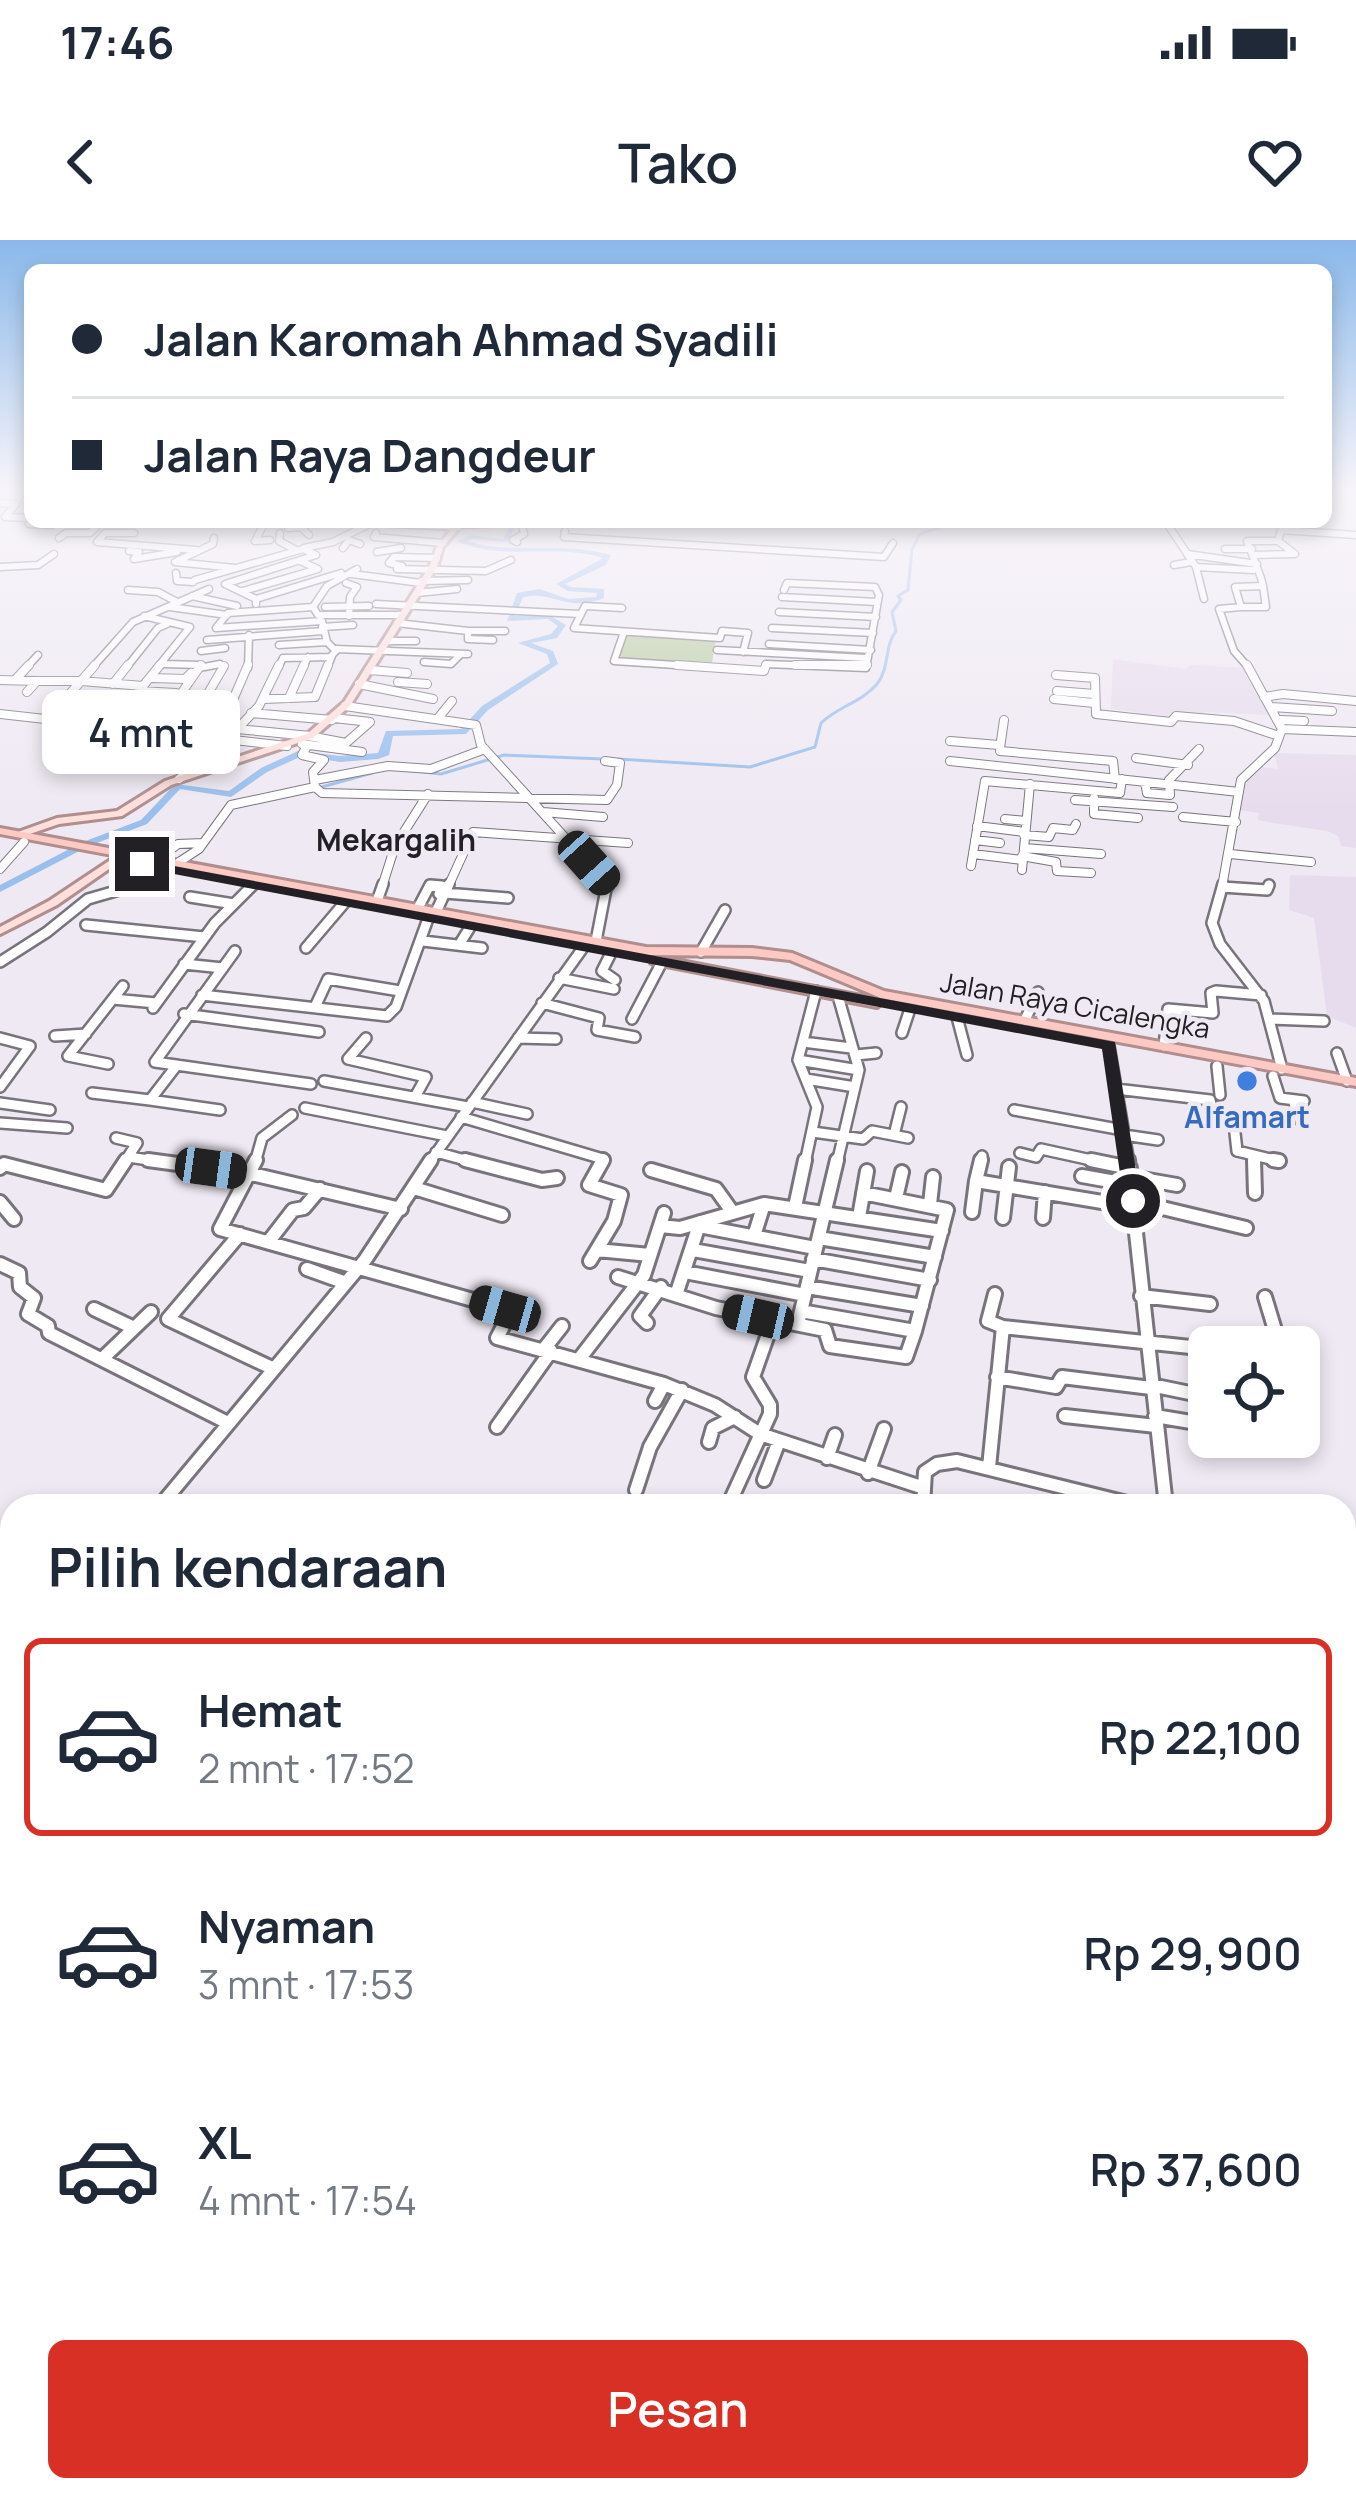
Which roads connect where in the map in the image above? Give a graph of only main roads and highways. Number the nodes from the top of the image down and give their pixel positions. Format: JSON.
{"nodes":[{"id":1,"x":411,"y":599,"type":"edge"},
{"id":2,"x":0,"y":834,"type":"edge"},
{"id":3,"x":23,"y":838,"type":"junction"},
{"id":4,"x":89,"y":851,"type":"junction"},
{"id":5,"x":116,"y":860,"type":"junction"},
{"id":6,"x":177,"y":866,"type":"junction"},
{"id":7,"x":428,"y":912,"type":"junction"},
{"id":8,"x":0,"y":931,"type":"edge"},
{"id":9,"x":590,"y":943,"type":"junction"},
{"id":10,"x":792,"y":957,"type":"junction"},
{"id":11,"x":835,"y":974,"type":"junction"},
{"id":12,"x":754,"y":980,"type":"junction"},
{"id":13,"x":827,"y":997,"type":"junction"},
{"id":14,"x":1277,"y":1072,"type":"junction"},
{"id":15,"x":1353,"y":1085,"type":"edge"}],
"edges":[{"from":1,"to":3,"type":"main road"},
{"from":2,"to":3,"type":"highway"},
{"from":3,"to":4,"type":"highway"},
{"from":4,"to":5,"type":"highway"},
{"from":4,"to":6,"type":"highway"},
{"from":5,"to":6,"type":"highway"},
{"from":5,"to":8,"type":"main road"},
{"from":6,"to":7,"type":"highway"},
{"from":6,"to":7,"type":"highway"},
{"from":7,"to":9,"type":"highway"},
{"from":7,"to":9,"type":"highway"},
{"from":9,"to":10,"type":"highway","name":"Jalan Raya Cicalengka"},
{"from":9,"to":12,"type":"highway","name":"Jalan Raya Cicalengka"},
{"from":10,"to":11,"type":"highway","name":"Jalan Raya Cicalengka"},
{"from":10,"to":12,"type":"highway"},
{"from":11,"to":13,"type":"highway"},
{"from":11,"to":14,"type":"highway","name":"Jalan Raya Cicalengka"},
{"from":12,"to":13,"type":"highway","name":"Jalan Raya Cicalengka"},
{"from":13,"to":14,"type":"highway","name":"Jalan Raya Cicalengka"},
{"from":14,"to":15,"type":"highway","name":"Jalan Raya Cicalengka"}]}
